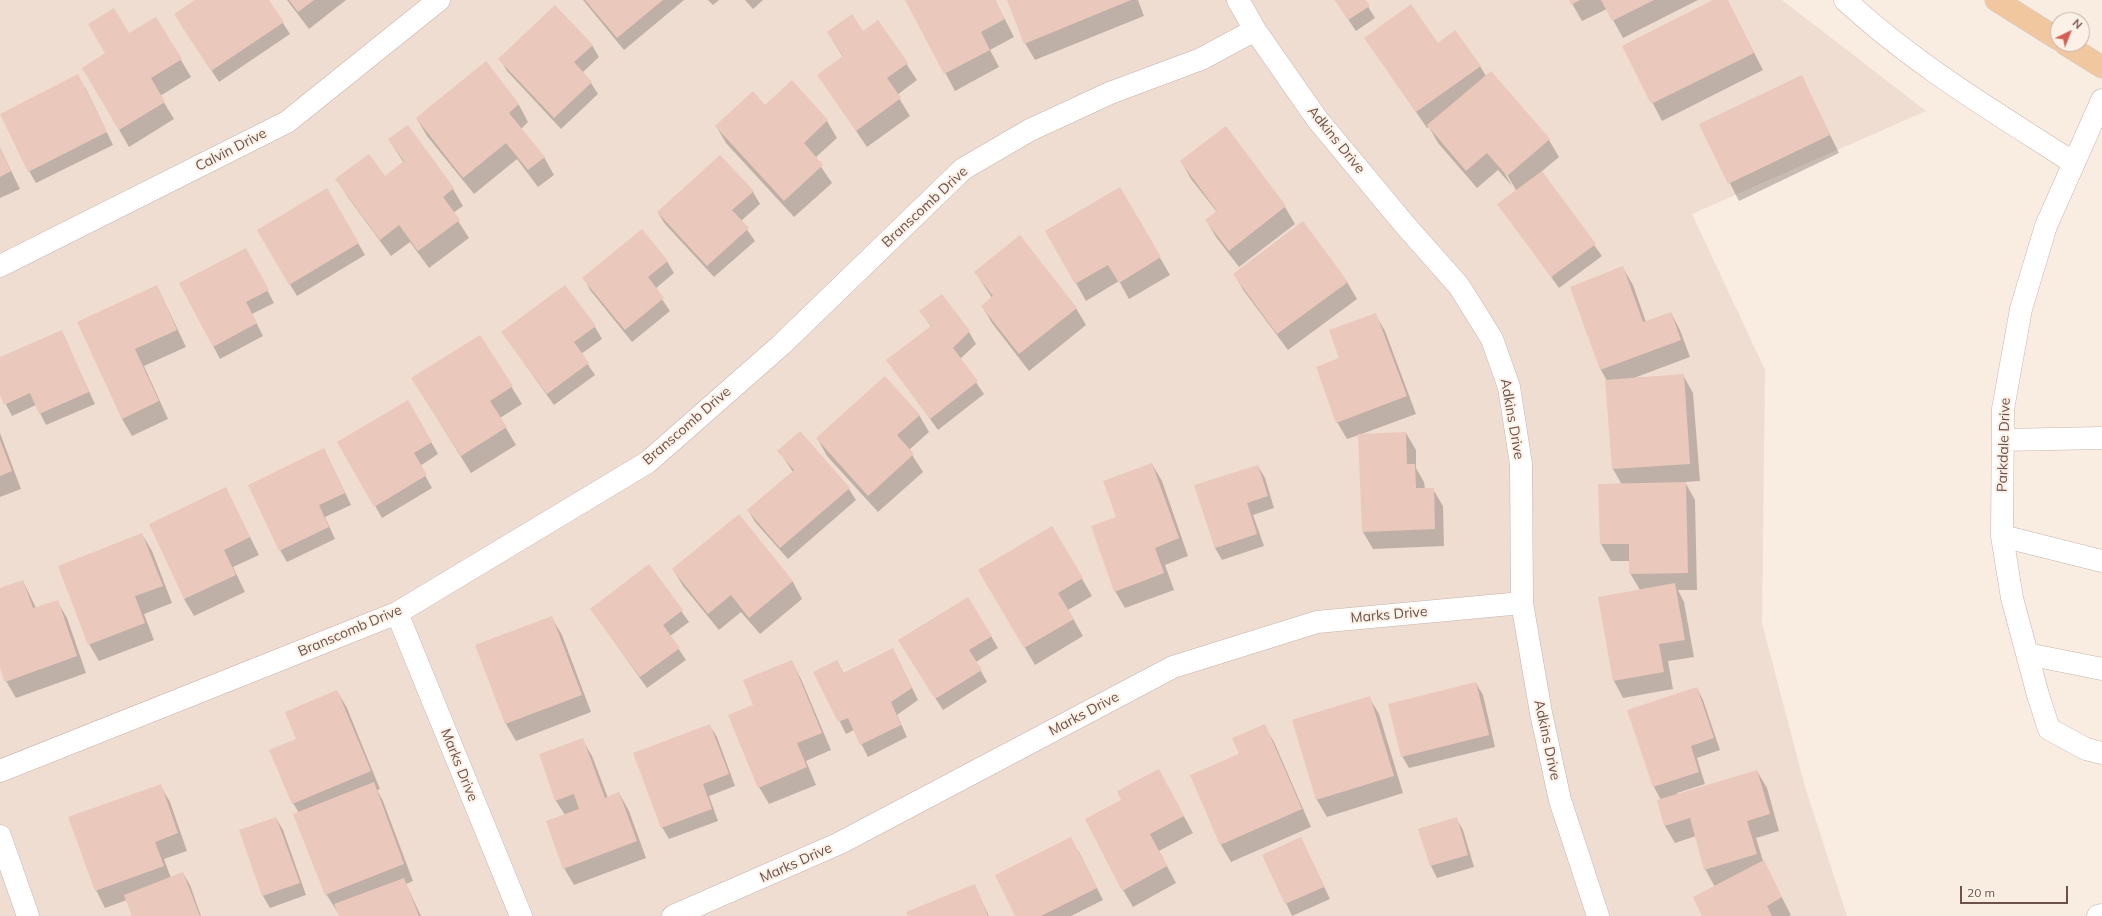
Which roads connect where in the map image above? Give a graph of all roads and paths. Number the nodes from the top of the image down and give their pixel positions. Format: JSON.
{"nodes":[{"id":1,"x":439,"y":0,"type":"edge"},
{"id":2,"x":1238,"y":0,"type":"edge"},
{"id":3,"x":1845,"y":0,"type":"edge"},
{"id":4,"x":1996,"y":0,"type":"edge"},
{"id":5,"x":1255,"y":30,"type":"junction"},
{"id":6,"x":2050,"y":34,"type":"edge"},
{"id":7,"x":2078,"y":52,"type":"edge"},
{"id":8,"x":2102,"y":67,"type":"edge"},
{"id":9,"x":2102,"y":100,"type":"edge"},
{"id":10,"x":2074,"y":163,"type":"junction"},
{"id":11,"x":0,"y":266,"type":"edge"},
{"id":12,"x":2102,"y":438,"type":"edge"},
{"id":13,"x":2003,"y":440,"type":"junction"},
{"id":14,"x":2002,"y":536,"type":"junction"},
{"id":15,"x":2102,"y":561,"type":"edge"},
{"id":16,"x":1522,"y":603,"type":"junction"},
{"id":17,"x":397,"y":613,"type":"junction"},
{"id":18,"x":2027,"y":654,"type":"junction"},
{"id":19,"x":2102,"y":669,"type":"edge"},
{"id":20,"x":2102,"y":753,"type":"edge"},
{"id":21,"x":0,"y":771,"type":"edge"},
{"id":22,"x":0,"y":836,"type":"edge"},
{"id":23,"x":2102,"y":915,"type":"edge"},
{"id":24,"x":28,"y":916,"type":"edge"},
{"id":25,"x":521,"y":916,"type":"edge"},
{"id":26,"x":673,"y":916,"type":"edge"},
{"id":27,"x":1598,"y":916,"type":"edge"},
{"id":28,"x":2098,"y":916,"type":"edge"}],
"edges":[{"from":1,"to":11,"type":"street","name":"Calvin Drive"},
{"from":2,"to":5,"type":"street","name":"Adkins Drive"},
{"from":3,"to":10,"type":"street"},
{"from":4,"to":6,"type":"main road"},
{"from":5,"to":16,"type":"street","name":"Adkins Drive"},
{"from":5,"to":17,"type":"street","name":"Branscomb Drive"},
{"from":7,"to":8,"type":"main road"},
{"from":9,"to":10,"type":"street","name":"Parkdale Drive"},
{"from":10,"to":13,"type":"street","name":"Parkdale Drive"},
{"from":12,"to":13,"type":"street"},
{"from":13,"to":14,"type":"street","name":"Parkdale Drive"},
{"from":14,"to":15,"type":"street"},
{"from":14,"to":18,"type":"street","name":"Parkdale Drive"},
{"from":16,"to":26,"type":"street","name":"Marks Drive"},
{"from":16,"to":27,"type":"street","name":"Adkins Drive"},
{"from":17,"to":21,"type":"street","name":"Branscomb Drive"},
{"from":17,"to":25,"type":"street","name":"Marks Drive"},
{"from":18,"to":19,"type":"street"},
{"from":18,"to":20,"type":"street","name":"Parkdale Drive"},
{"from":22,"to":24,"type":"street"},
{"from":23,"to":28,"type":"street"}]}
